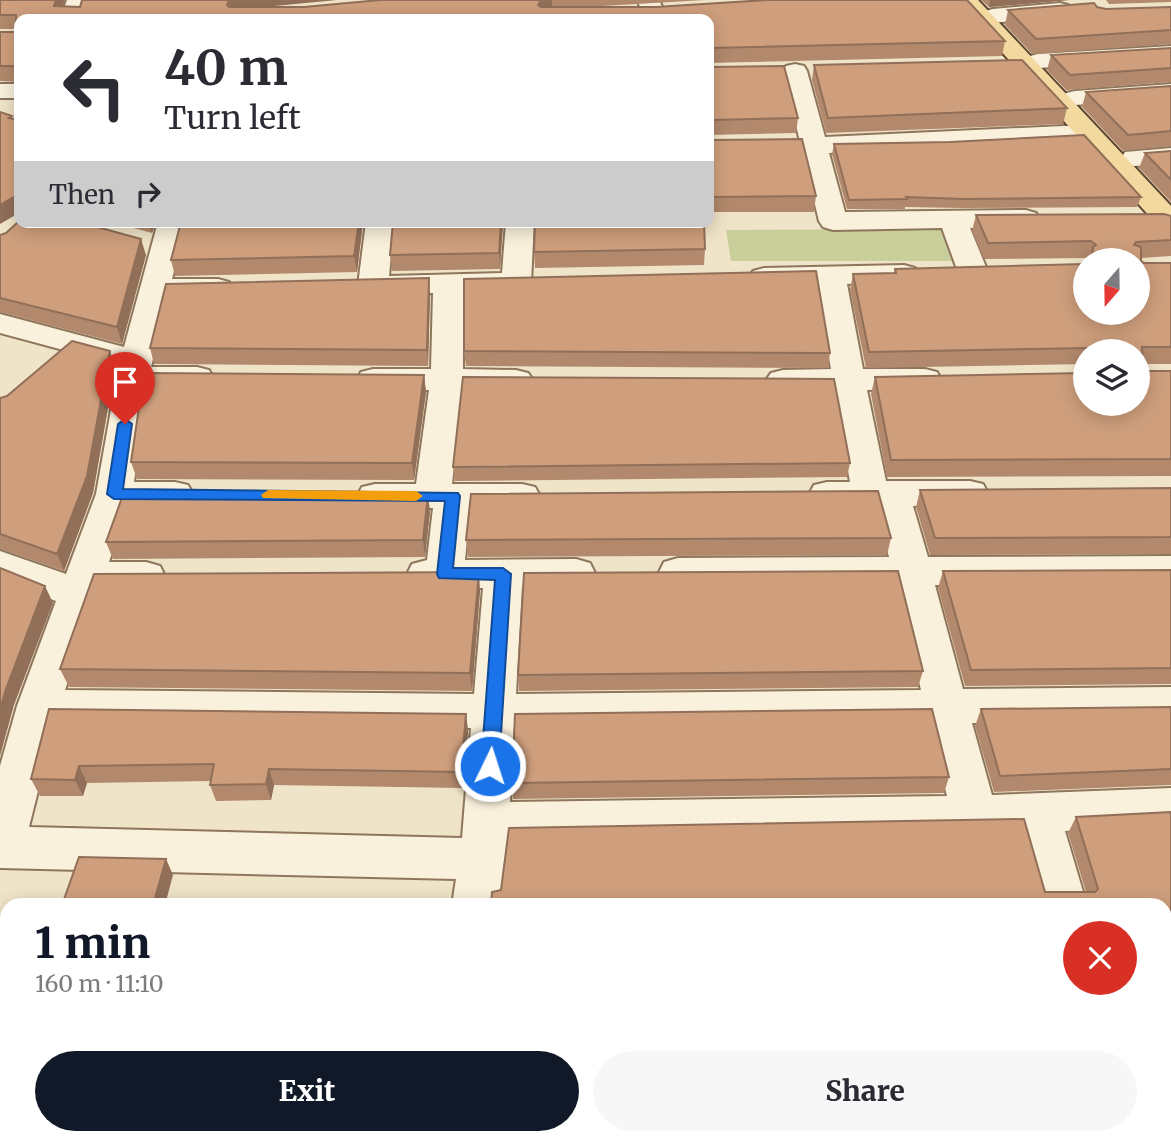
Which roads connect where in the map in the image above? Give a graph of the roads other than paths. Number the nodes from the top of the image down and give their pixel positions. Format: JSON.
{"nodes":[{"id":1,"x":966,"y":0,"type":"edge"},
{"id":2,"x":985,"y":8,"type":"edge"},
{"id":3,"x":1084,"y":8,"type":"edge"},
{"id":4,"x":653,"y":11,"type":"edge"},
{"id":5,"x":681,"y":11,"type":"edge"},
{"id":6,"x":635,"y":14,"type":"edge"},
{"id":7,"x":1171,"y":53,"type":"edge"},
{"id":8,"x":1032,"y":63,"type":"junction"},
{"id":9,"x":999,"y":65,"type":"edge"},
{"id":10,"x":822,"y":70,"type":"edge"},
{"id":11,"x":1171,"y":92,"type":"edge"},
{"id":12,"x":1075,"y":98,"type":"junction"},
{"id":13,"x":1085,"y":133,"type":"junction"},
{"id":14,"x":788,"y":146,"type":"edge"},
{"id":15,"x":815,"y":146,"type":"junction"},
{"id":16,"x":1171,"y":156,"type":"edge"},
{"id":17,"x":1134,"y":158,"type":"junction"},
{"id":18,"x":1169,"y":213,"type":"edge"},
{"id":19,"x":1126,"y":218,"type":"edge"},
{"id":20,"x":1046,"y":219,"type":"edge"},
{"id":21,"x":953,"y":220,"type":"junction"},
{"id":22,"x":379,"y":228,"type":"edge"},
{"id":23,"x":521,"y":228,"type":"edge"},
{"id":24,"x":160,"y":237,"type":"edge"},
{"id":25,"x":830,"y":276,"type":"junction"},
{"id":26,"x":735,"y":278,"type":"edge"},
{"id":27,"x":448,"y":284,"type":"junction"},
{"id":28,"x":373,"y":285,"type":"junction"},
{"id":29,"x":340,"y":286,"type":"edge"},
{"id":30,"x":248,"y":287,"type":"edge"},
{"id":31,"x":157,"y":288,"type":"junction"},
{"id":32,"x":0,"y":323,"type":"edge"},
{"id":33,"x":71,"y":343,"type":"junction"},
{"id":34,"x":40,"y":369,"type":"edge"},
{"id":35,"x":134,"y":369,"type":"junction"},
{"id":36,"x":228,"y":378,"type":"edge"},
{"id":37,"x":338,"y":379,"type":"edge"},
{"id":38,"x":960,"y":379,"type":"edge"},
{"id":39,"x":447,"y":380,"type":"junction"},
{"id":40,"x":544,"y":380,"type":"edge"},
{"id":41,"x":752,"y":380,"type":"edge"},
{"id":42,"x":849,"y":381,"type":"junction"},
{"id":43,"x":998,"y":493,"type":"edge"},
{"id":44,"x":114,"y":494,"type":"junction"},
{"id":45,"x":211,"y":494,"type":"edge"},
{"id":46,"x":801,"y":494,"type":"edge"},
{"id":47,"x":881,"y":494,"type":"junction"},
{"id":48,"x":349,"y":495,"type":"edge"},
{"id":49,"x":442,"y":496,"type":"junction"},
{"id":50,"x":550,"y":496,"type":"edge"},
{"id":51,"x":0,"y":565,"type":"edge"},
{"id":52,"x":913,"y":570,"type":"junction"},
{"id":53,"x":1171,"y":570,"type":"edge"},
{"id":54,"x":389,"y":574,"type":"edge"},
{"id":55,"x":444,"y":574,"type":"junction"},
{"id":56,"x":503,"y":574,"type":"junction"},
{"id":57,"x":182,"y":576,"type":"edge"},
{"id":58,"x":81,"y":585,"type":"junction"},
{"id":59,"x":1171,"y":704,"type":"edge"},
{"id":60,"x":38,"y":706,"type":"junction"},
{"id":61,"x":945,"y":707,"type":"junction"},
{"id":62,"x":494,"y":711,"type":"junction"},
{"id":63,"x":1171,"y":807,"type":"edge"},
{"id":64,"x":1036,"y":811,"type":"junction"},
{"id":65,"x":975,"y":815,"type":"junction"},
{"id":66,"x":484,"y":841,"type":"junction"},
{"id":67,"x":0,"y":847,"type":"edge"},
{"id":68,"x":477,"y":898,"type":"edge"},
{"id":69,"x":1061,"y":898,"type":"edge"}],
"edges":[{"from":1,"to":8,"type":"main road"},
{"from":2,"to":3,"type":"street"},
{"from":2,"to":8,"type":"main road"},
{"from":4,"to":5,"type":"street"},
{"from":4,"to":6,"type":"street"},
{"from":7,"to":8,"type":"street"},
{"from":8,"to":9,"type":"street"},
{"from":8,"to":12,"type":"main road"},
{"from":8,"to":13,"type":"main road"},
{"from":10,"to":15,"type":"street"},
{"from":11,"to":12,"type":"street"},
{"from":12,"to":17,"type":"main road"},
{"from":13,"to":15,"type":"street"},
{"from":13,"to":18,"type":"main road"},
{"from":14,"to":15,"type":"street"},
{"from":15,"to":21,"type":"street"},
{"from":16,"to":17,"type":"street"},
{"from":17,"to":18,"type":"main road"},
{"from":18,"to":19,"type":"street"},
{"from":20,"to":21,"type":"street"},
{"from":21,"to":25,"type":"street"},
{"from":22,"to":28,"type":"street"},
{"from":23,"to":27,"type":"street"},
{"from":24,"to":31,"type":"street"},
{"from":25,"to":26,"type":"street"},
{"from":25,"to":42,"type":"street"},
{"from":27,"to":28,"type":"street"},
{"from":27,"to":39,"type":"street"},
{"from":28,"to":29,"type":"street"},
{"from":30,"to":31,"type":"street"},
{"from":31,"to":35,"type":"street"},
{"from":32,"to":33,"type":"street"},
{"from":33,"to":34,"type":"street"},
{"from":33,"to":35,"type":"street"},
{"from":35,"to":36,"type":"street"},
{"from":35,"to":44,"type":"street"},
{"from":37,"to":39,"type":"street"},
{"from":38,"to":42,"type":"street"},
{"from":39,"to":40,"type":"street"},
{"from":39,"to":49,"type":"street"},
{"from":41,"to":42,"type":"street"},
{"from":42,"to":47,"type":"street"},
{"from":43,"to":47,"type":"street"},
{"from":44,"to":45,"type":"street"},
{"from":44,"to":58,"type":"street"},
{"from":46,"to":47,"type":"street"},
{"from":47,"to":52,"type":"street"},
{"from":48,"to":49,"type":"street"},
{"from":49,"to":50,"type":"street"},
{"from":49,"to":55,"type":"street"},
{"from":51,"to":58,"type":"street"},
{"from":52,"to":53,"type":"street"},
{"from":52,"to":56,"type":"street"},
{"from":52,"to":61,"type":"street"},
{"from":54,"to":55,"type":"street"},
{"from":55,"to":56,"type":"street"},
{"from":56,"to":62,"type":"street"},
{"from":57,"to":58,"type":"street"},
{"from":58,"to":60,"type":"street"},
{"from":59,"to":61,"type":"street"},
{"from":60,"to":62,"type":"street"},
{"from":60,"to":67,"type":"street"},
{"from":61,"to":62,"type":"street"},
{"from":61,"to":65,"type":"street"},
{"from":62,"to":66,"type":"street"},
{"from":63,"to":64,"type":"street"},
{"from":64,"to":65,"type":"street"},
{"from":64,"to":69,"type":"street"},
{"from":65,"to":66,"type":"street"},
{"from":66,"to":67,"type":"street"},
{"from":66,"to":68,"type":"street"}]}
